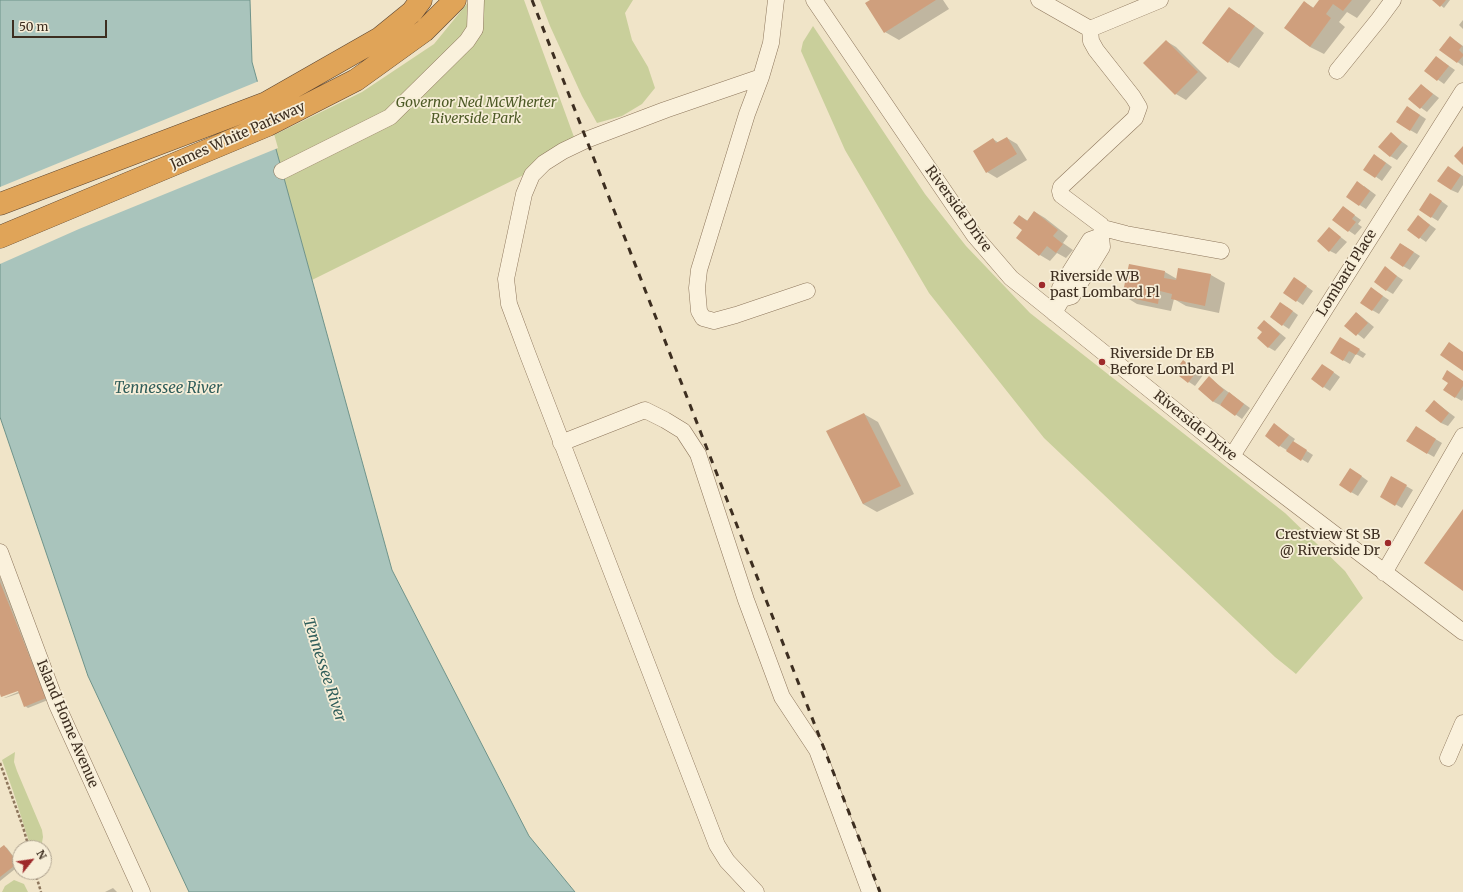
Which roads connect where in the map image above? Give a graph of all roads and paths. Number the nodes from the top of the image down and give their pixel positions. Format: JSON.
{"nodes":[{"id":1,"x":421,"y":0,"type":"edge"},
{"id":2,"x":455,"y":0,"type":"edge"},
{"id":3,"x":476,"y":0,"type":"edge"},
{"id":4,"x":776,"y":0,"type":"edge"},
{"id":5,"x":814,"y":0,"type":"edge"},
{"id":6,"x":1039,"y":0,"type":"edge"},
{"id":7,"x":1160,"y":0,"type":"edge"},
{"id":8,"x":1393,"y":0,"type":"edge"},
{"id":9,"x":1110,"y":21,"type":"junction"},
{"id":10,"x":1090,"y":29,"type":"junction"},
{"id":11,"x":1096,"y":50,"type":"junction"},
{"id":12,"x":1337,"y":70,"type":"dead end"},
{"id":13,"x":761,"y":77,"type":"junction"},
{"id":14,"x":1463,"y":91,"type":"edge"},
{"id":15,"x":282,"y":171,"type":"dead end"},
{"id":16,"x":0,"y":204,"type":"edge"},
{"id":17,"x":1102,"y":232,"type":"junction"},
{"id":18,"x":0,"y":237,"type":"edge"},
{"id":19,"x":1221,"y":251,"type":"dead end"},
{"id":20,"x":807,"y":291,"type":"dead end"},
{"id":21,"x":1054,"y":313,"type":"junction"},
{"id":22,"x":1463,"y":436,"type":"edge"},
{"id":23,"x":561,"y":443,"type":"junction"},
{"id":24,"x":1232,"y":456,"type":"junction"},
{"id":25,"x":0,"y":552,"type":"edge"},
{"id":26,"x":1384,"y":572,"type":"junction"},
{"id":27,"x":1463,"y":632,"type":"edge"},
{"id":28,"x":1463,"y":723,"type":"edge"},
{"id":29,"x":1448,"y":758,"type":"dead end"},
{"id":30,"x":0,"y":763,"type":"edge"},
{"id":31,"x":27,"y":840,"type":"edge"},
{"id":32,"x":38,"y":880,"type":"edge"},
{"id":33,"x":41,"y":892,"type":"edge"},
{"id":34,"x":142,"y":892,"type":"edge"},
{"id":35,"x":756,"y":892,"type":"edge"},
{"id":36,"x":870,"y":892,"type":"edge"}],
"edges":[{"from":1,"to":16,"type":"highway","name":"James White Parkway"},
{"from":2,"to":18,"type":"highway","name":"James White Parkway"},
{"from":3,"to":15,"type":"street"},
{"from":4,"to":13,"type":"street"},
{"from":5,"to":21,"type":"street","name":"Riverside Drive"},
{"from":6,"to":10,"type":"street"},
{"from":7,"to":9,"type":"street"},
{"from":8,"to":12,"type":"street"},
{"from":9,"to":10,"type":"street"},
{"from":9,"to":11,"type":"street"},
{"from":10,"to":11,"type":"street"},
{"from":11,"to":17,"type":"street"},
{"from":13,"to":20,"type":"street"},
{"from":13,"to":23,"type":"street"},
{"from":14,"to":24,"type":"street","name":"Lombard Place"},
{"from":17,"to":19,"type":"street"},
{"from":17,"to":21,"type":"street"},
{"from":21,"to":24,"type":"street","name":"Riverside Drive"},
{"from":22,"to":26,"type":"street"},
{"from":23,"to":35,"type":"street"},
{"from":23,"to":36,"type":"street"},
{"from":24,"to":26,"type":"street","name":"Riverside Drive"},
{"from":25,"to":34,"type":"street","name":"Island Home Avenue"},
{"from":26,"to":27,"type":"street","name":"Riverside Drive"},
{"from":28,"to":29,"type":"street"},
{"from":30,"to":31,"type":"path"},
{"from":32,"to":33,"type":"path"}]}
